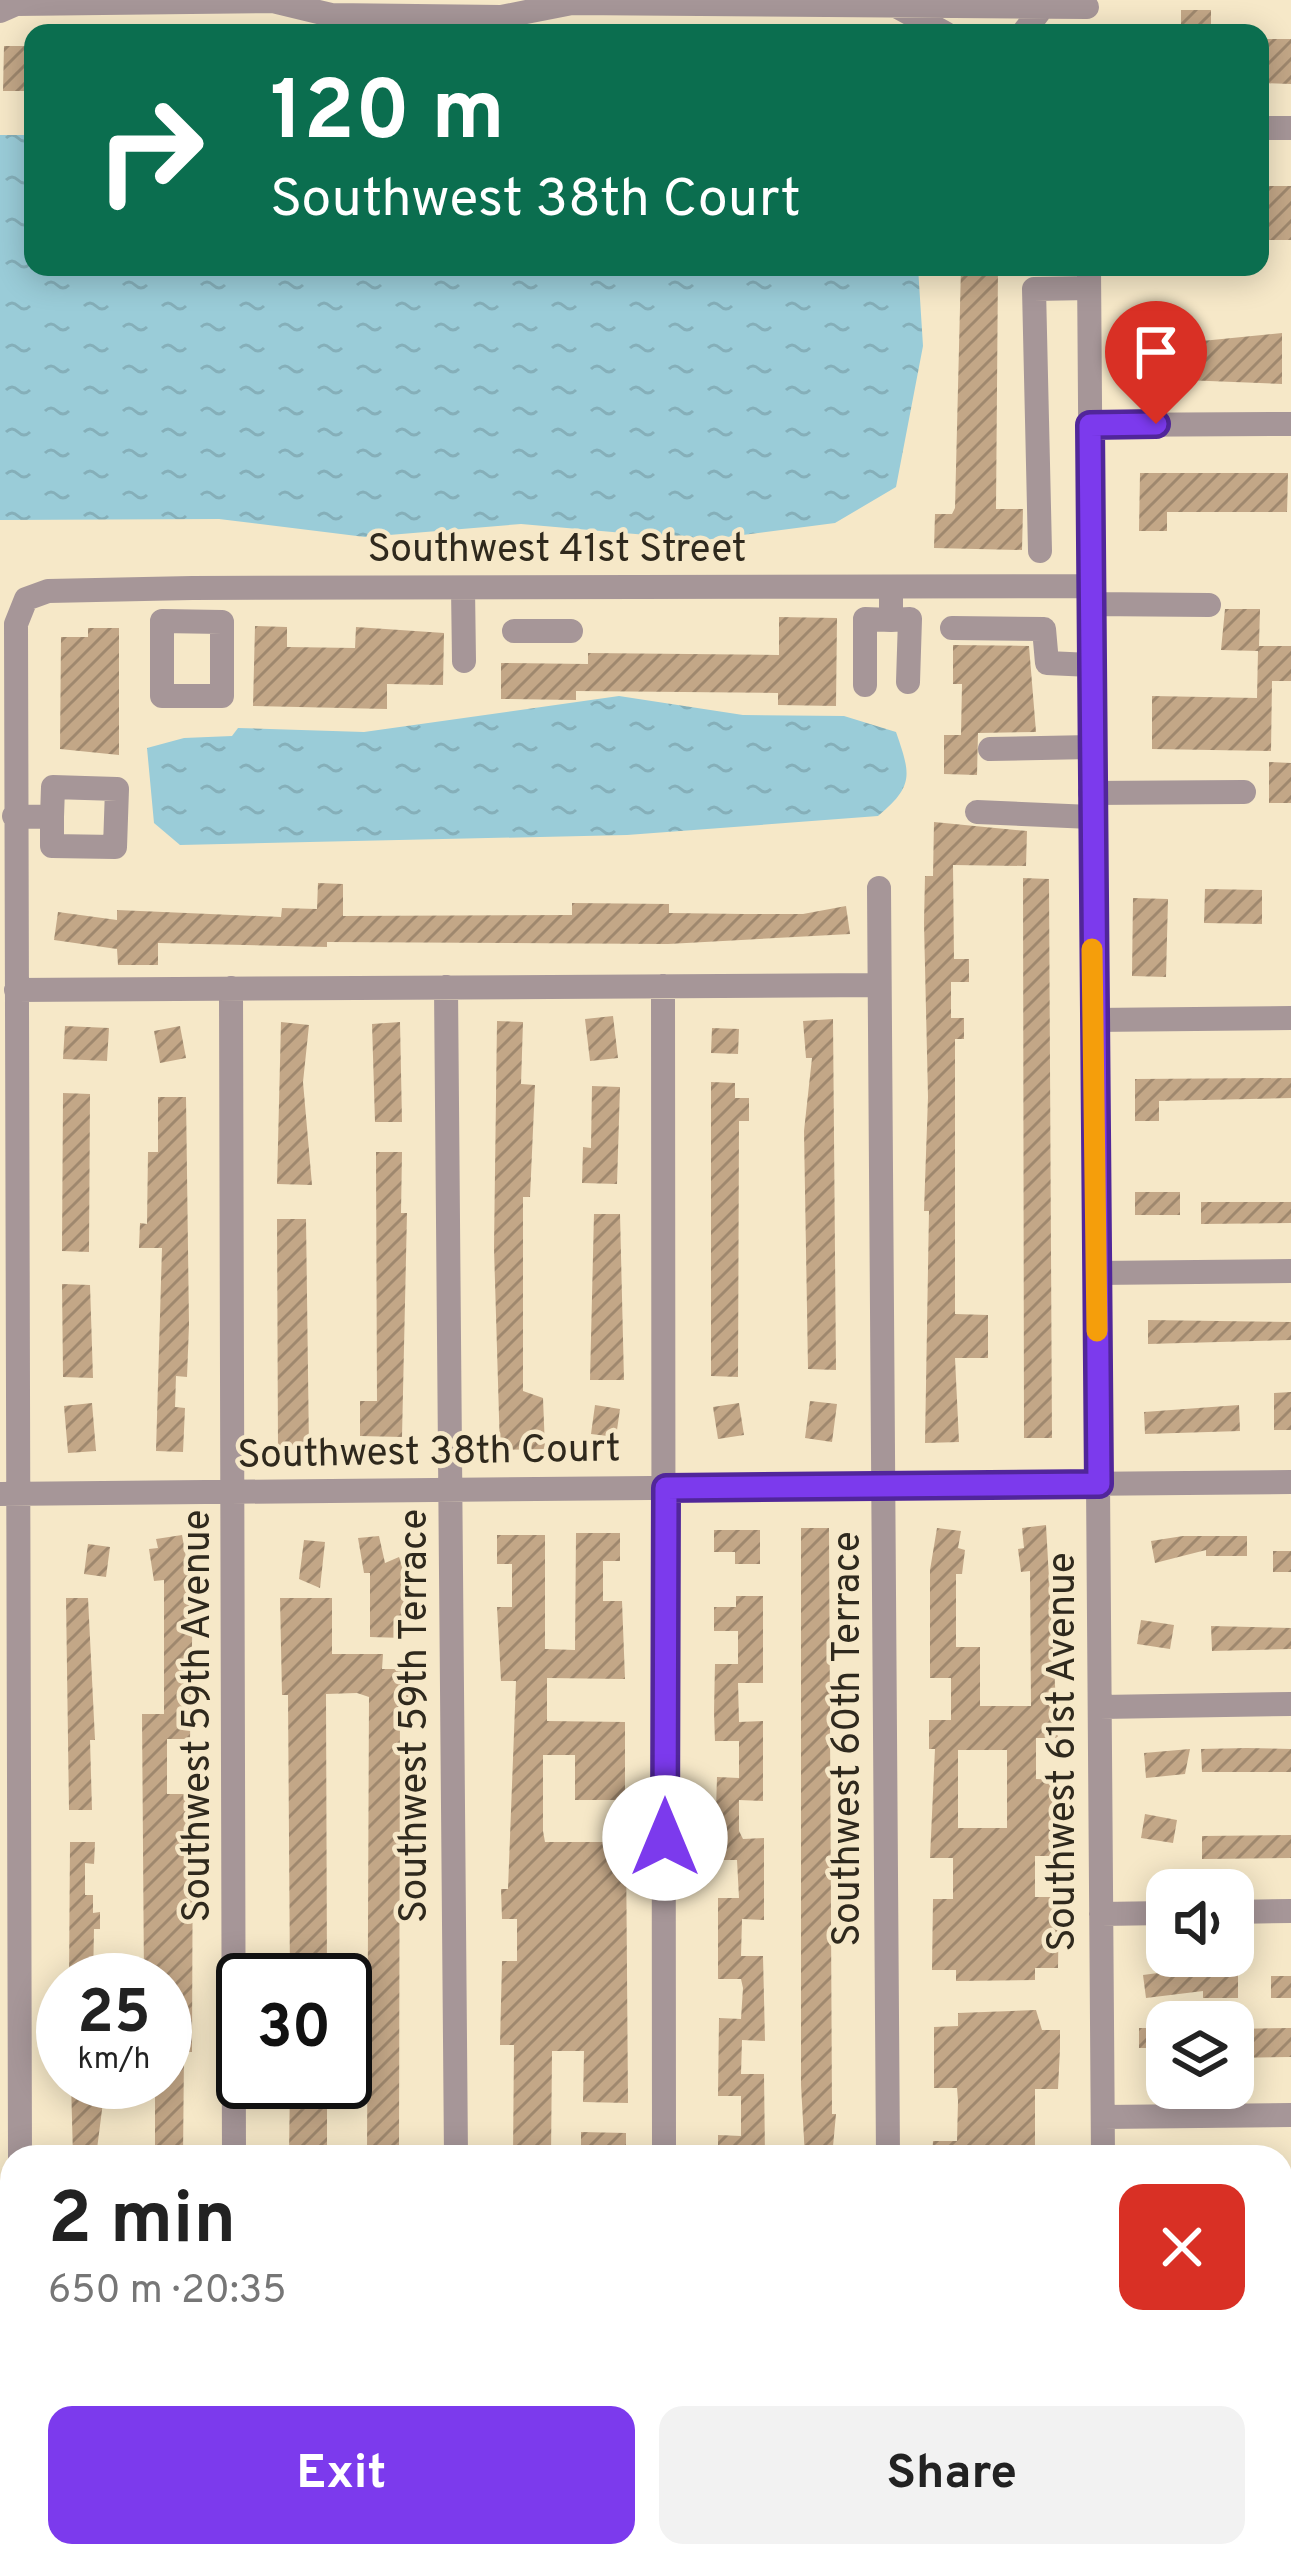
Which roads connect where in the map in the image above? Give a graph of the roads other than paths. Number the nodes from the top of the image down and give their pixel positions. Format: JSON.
{"nodes":[{"id":1,"x":1087,"y":3,"type":"edge"},
{"id":2,"x":894,"y":4,"type":"junction"},
{"id":3,"x":964,"y":5,"type":"junction"},
{"id":4,"x":1042,"y":8,"type":"junction"},
{"id":5,"x":0,"y":11,"type":"edge"},
{"id":6,"x":528,"y":22,"type":"edge"},
{"id":7,"x":324,"y":23,"type":"edge"},
{"id":8,"x":929,"y":24,"type":"edge"},
{"id":9,"x":959,"y":24,"type":"edge"},
{"id":10,"x":1030,"y":24,"type":"edge"},
{"id":11,"x":1035,"y":278,"type":"edge"},
{"id":12,"x":1089,"y":278,"type":"edge"},
{"id":13,"x":1291,"y":424,"type":"edge"},
{"id":14,"x":1090,"y":425,"type":"junction"},
{"id":15,"x":1040,"y":551,"type":"dead end"},
{"id":16,"x":463,"y":587,"type":"junction"},
{"id":17,"x":891,"y":587,"type":"junction"},
{"id":18,"x":193,"y":588,"type":"junction"},
{"id":19,"x":543,"y":588,"type":"junction"},
{"id":20,"x":1091,"y":596,"type":"junction"},
{"id":21,"x":1209,"y":605,"type":"dead end"},
{"id":22,"x":891,"y":620,"type":"junction"},
{"id":23,"x":193,"y":622,"type":"dead end"},
{"id":24,"x":952,"y":628,"type":"dead end"},
{"id":25,"x":545,"y":630,"type":"junction"},
{"id":26,"x":514,"y":631,"type":"dead end"},
{"id":27,"x":571,"y":631,"type":"dead end"},
{"id":28,"x":464,"y":661,"type":"dead end"},
{"id":29,"x":1090,"y":665,"type":"junction"},
{"id":30,"x":908,"y":682,"type":"dead end"},
{"id":31,"x":865,"y":685,"type":"dead end"},
{"id":32,"x":8,"y":714,"type":"edge"},
{"id":33,"x":1090,"y":747,"type":"junction"},
{"id":34,"x":990,"y":749,"type":"dead end"},
{"id":35,"x":1244,"y":792,"type":"dead end"},
{"id":36,"x":10,"y":800,"type":"edge"},
{"id":37,"x":1090,"y":805,"type":"junction"},
{"id":38,"x":977,"y":812,"type":"dead end"},
{"id":39,"x":52,"y":817,"type":"dead end"},
{"id":40,"x":6,"y":853,"type":"edge"},
{"id":41,"x":879,"y":888,"type":"dead end"},
{"id":42,"x":878,"y":985,"type":"junction"},
{"id":43,"x":663,"y":986,"type":"junction"},
{"id":44,"x":446,"y":987,"type":"junction"},
{"id":45,"x":231,"y":988,"type":"junction"},
{"id":46,"x":16,"y":990,"type":"junction"},
{"id":47,"x":1291,"y":1018,"type":"edge"},
{"id":48,"x":1093,"y":1020,"type":"junction"},
{"id":49,"x":1291,"y":1271,"type":"edge"},
{"id":50,"x":1096,"y":1273,"type":"junction"},
{"id":51,"x":1291,"y":1482,"type":"edge"},
{"id":52,"x":1099,"y":1484,"type":"junction"},
{"id":53,"x":883,"y":1485,"type":"junction"},
{"id":54,"x":666,"y":1488,"type":"junction"},
{"id":55,"x":450,"y":1491,"type":"junction"},
{"id":56,"x":235,"y":1492,"type":"junction"},
{"id":57,"x":9,"y":1494,"type":"edge"},
{"id":58,"x":1291,"y":1704,"type":"edge"},
{"id":59,"x":1100,"y":1707,"type":"junction"},
{"id":60,"x":1291,"y":1911,"type":"edge"},
{"id":61,"x":1254,"y":1912,"type":"edge"},
{"id":62,"x":1146,"y":1913,"type":"edge"},
{"id":63,"x":1101,"y":1914,"type":"junction"},
{"id":64,"x":1291,"y":2115,"type":"edge"},
{"id":65,"x":1103,"y":2116,"type":"junction"},
{"id":66,"x":20,"y":2145,"type":"edge"},
{"id":67,"x":234,"y":2145,"type":"edge"},
{"id":68,"x":456,"y":2145,"type":"edge"},
{"id":69,"x":664,"y":2145,"type":"edge"},
{"id":70,"x":888,"y":2145,"type":"edge"},
{"id":71,"x":1103,"y":2145,"type":"edge"}],
"edges":[{"from":1,"to":4,"type":"street"},
{"from":2,"to":3,"type":"street"},
{"from":2,"to":6,"type":"street"},
{"from":2,"to":8,"type":"street"},
{"from":3,"to":4,"type":"street"},
{"from":3,"to":9,"type":"street"},
{"from":4,"to":10,"type":"street"},
{"from":5,"to":7,"type":"street"},
{"from":6,"to":7,"type":"street"},
{"from":11,"to":12,"type":"street"},
{"from":11,"to":15,"type":"street"},
{"from":12,"to":14,"type":"street","name":"Southwest 61st Avenue"},
{"from":13,"to":14,"type":"street"},
{"from":14,"to":20,"type":"street","name":"Southwest 61st Avenue"},
{"from":16,"to":18,"type":"street","name":"Southwest 41st Street"},
{"from":16,"to":19,"type":"street","name":"Southwest 41st Street"},
{"from":16,"to":28,"type":"street"},
{"from":17,"to":19,"type":"street","name":"Southwest 41st Street"},
{"from":17,"to":20,"type":"street","name":"Southwest 41st Street"},
{"from":17,"to":22,"type":"street"},
{"from":18,"to":23,"type":"street"},
{"from":18,"to":32,"type":"street","name":"Southwest 41st Street"},
{"from":19,"to":25,"type":"street"},
{"from":20,"to":21,"type":"street","name":"Southwest 41st Street"},
{"from":20,"to":29,"type":"street","name":"Southwest 61st Avenue"},
{"from":22,"to":30,"type":"street"},
{"from":22,"to":31,"type":"street"},
{"from":24,"to":29,"type":"street"},
{"from":25,"to":26,"type":"street"},
{"from":25,"to":27,"type":"street"},
{"from":29,"to":33,"type":"street","name":"Southwest 61st Avenue"},
{"from":32,"to":36,"type":"street"},
{"from":33,"to":34,"type":"street"},
{"from":33,"to":37,"type":"street","name":"Southwest 61st Avenue"},
{"from":35,"to":37,"type":"street"},
{"from":36,"to":39,"type":"street"},
{"from":36,"to":40,"type":"street"},
{"from":37,"to":38,"type":"street"},
{"from":37,"to":48,"type":"street","name":"Southwest 61st Avenue"},
{"from":40,"to":46,"type":"street"},
{"from":41,"to":42,"type":"street","name":"Southwest 60th Terrace"},
{"from":42,"to":43,"type":"street"},
{"from":42,"to":53,"type":"street","name":"Southwest 60th Terrace"},
{"from":43,"to":44,"type":"street"},
{"from":43,"to":54,"type":"street"},
{"from":44,"to":45,"type":"street"},
{"from":44,"to":55,"type":"street","name":"Southwest 59th Terrace"},
{"from":45,"to":46,"type":"street"},
{"from":45,"to":56,"type":"street","name":"Southwest 59th Avenue"},
{"from":46,"to":57,"type":"street"},
{"from":47,"to":48,"type":"street"},
{"from":48,"to":50,"type":"street","name":"Southwest 61st Avenue"},
{"from":49,"to":50,"type":"street"},
{"from":50,"to":52,"type":"street","name":"Southwest 61st Avenue"},
{"from":51,"to":52,"type":"street","name":"Southwest 38th Court"},
{"from":52,"to":53,"type":"street","name":"Southwest 38th Court"},
{"from":52,"to":59,"type":"street","name":"Southwest 61st Avenue"},
{"from":53,"to":54,"type":"street","name":"Southwest 38th Court"},
{"from":53,"to":70,"type":"street","name":"Southwest 60th Terrace"},
{"from":54,"to":55,"type":"street","name":"Southwest 38th Court"},
{"from":54,"to":69,"type":"street"},
{"from":55,"to":56,"type":"street","name":"Southwest 38th Court"},
{"from":55,"to":68,"type":"street","name":"Southwest 59th Terrace"},
{"from":56,"to":57,"type":"street","name":"Southwest 38th Court"},
{"from":56,"to":67,"type":"street","name":"Southwest 59th Avenue"},
{"from":57,"to":66,"type":"street"},
{"from":58,"to":59,"type":"street"},
{"from":59,"to":63,"type":"street","name":"Southwest 61st Avenue"},
{"from":60,"to":61,"type":"street"},
{"from":62,"to":63,"type":"street"},
{"from":63,"to":65,"type":"street","name":"Southwest 61st Avenue"},
{"from":64,"to":65,"type":"street"},
{"from":65,"to":71,"type":"street","name":"Southwest 61st Avenue"}]}
